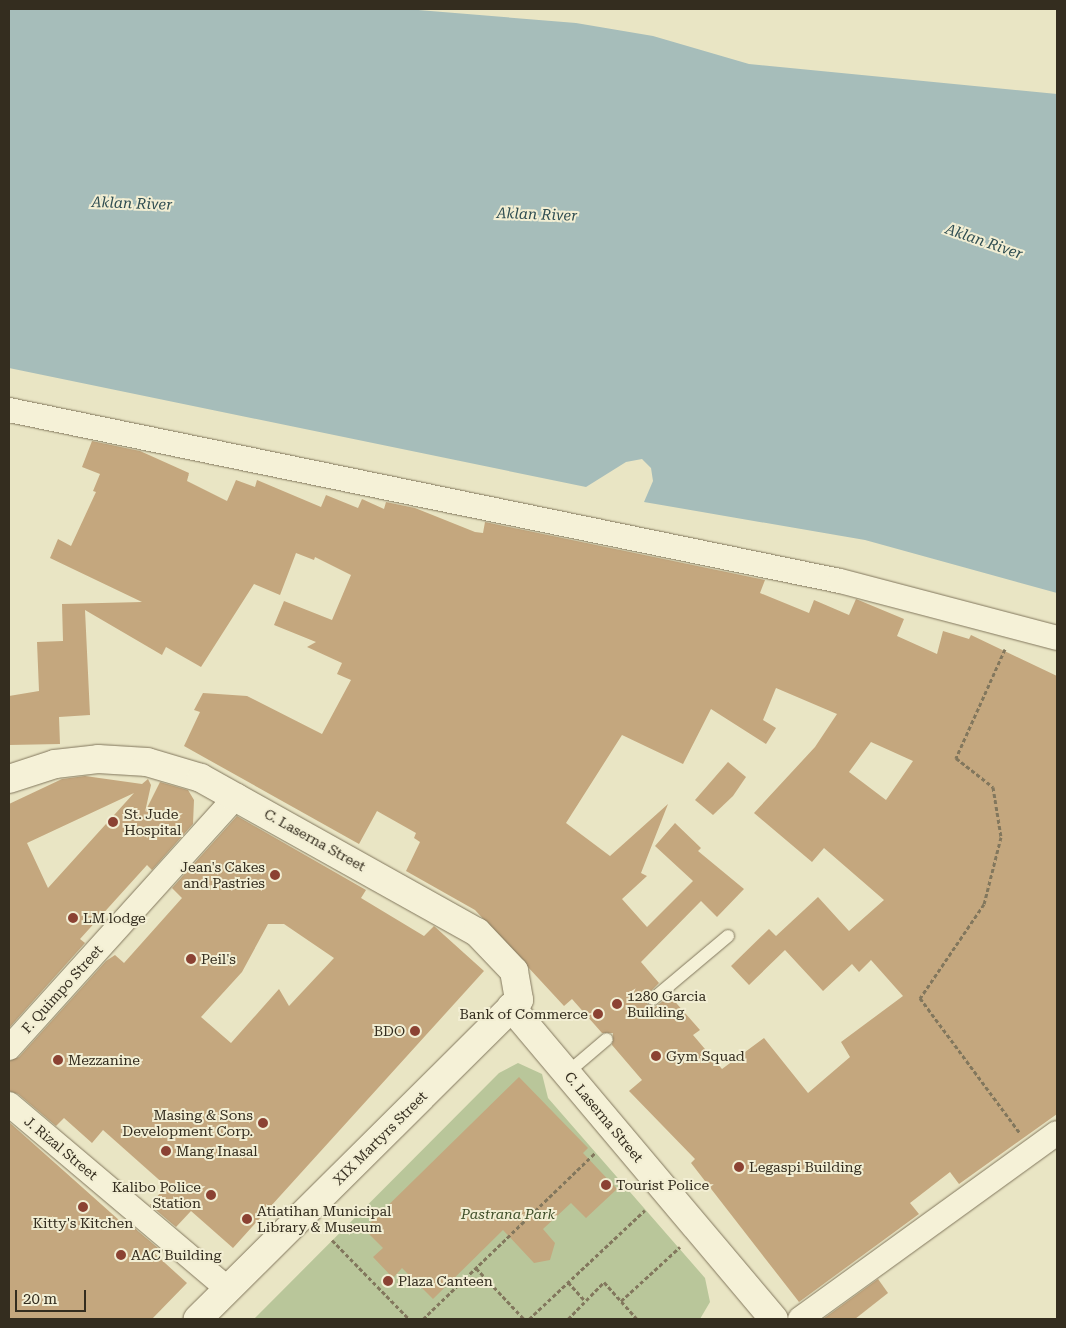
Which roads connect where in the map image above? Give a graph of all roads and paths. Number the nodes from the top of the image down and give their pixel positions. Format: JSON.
{"nodes":[{"id":1,"x":9,"y":410,"type":"edge"},
{"id":2,"x":1015,"y":627,"type":"junction"},
{"id":3,"x":1057,"y":638,"type":"edge"},
{"id":4,"x":9,"y":779,"type":"edge"},
{"id":5,"x":237,"y":796,"type":"junction"},
{"id":6,"x":728,"y":936,"type":"dead end"},
{"id":7,"x":654,"y":999,"type":"dead end"},
{"id":8,"x":515,"y":1003,"type":"junction"},
{"id":9,"x":607,"y":1039,"type":"dead end"},
{"id":10,"x":9,"y":1048,"type":"edge"},
{"id":11,"x":567,"y":1073,"type":"junction"},
{"id":12,"x":9,"y":1104,"type":"edge"},
{"id":13,"x":1057,"y":1132,"type":"edge"},
{"id":14,"x":1032,"y":1150,"type":"junction"},
{"id":15,"x":596,"y":1153,"type":"dead end"},
{"id":16,"x":645,"y":1210,"type":"dead end"},
{"id":17,"x":698,"y":1229,"type":"junction"},
{"id":18,"x":332,"y":1240,"type":"dead end"},
{"id":19,"x":476,"y":1268,"type":"junction"},
{"id":20,"x":568,"y":1282,"type":"junction"},
{"id":21,"x":228,"y":1289,"type":"junction"},
{"id":22,"x":584,"y":1300,"type":"junction"},
{"id":23,"x":622,"y":1301,"type":"junction"},
{"id":24,"x":765,"y":1316,"type":"edge"},
{"id":25,"x":198,"y":1319,"type":"edge"},
{"id":26,"x":409,"y":1319,"type":"edge"},
{"id":27,"x":423,"y":1319,"type":"edge"},
{"id":28,"x":524,"y":1319,"type":"edge"},
{"id":29,"x":529,"y":1319,"type":"edge"},
{"id":30,"x":568,"y":1319,"type":"edge"},
{"id":31,"x":637,"y":1319,"type":"edge"},
{"id":32,"x":800,"y":1319,"type":"edge"}],
"edges":[{"from":1,"to":2,"type":"street"},
{"from":2,"to":3,"type":"street"},
{"from":2,"to":14,"type":"path"},
{"from":4,"to":5,"type":"street","name":"C. Laserna Street"},
{"from":5,"to":8,"type":"street","name":"C. Laserna Street"},
{"from":5,"to":10,"type":"street","name":"F. Quimpo Street"},
{"from":6,"to":7,"type":"lane"},
{"from":8,"to":11,"type":"street","name":"C. Laserna Street"},
{"from":8,"to":21,"type":"street","name":"XIX Martyrs Street"},
{"from":9,"to":11,"type":"lane"},
{"from":11,"to":17,"type":"street","name":"C. Laserna Street"},
{"from":12,"to":21,"type":"street","name":"J. Rizal Street"},
{"from":13,"to":14,"type":"street"},
{"from":14,"to":32,"type":"street"},
{"from":15,"to":19,"type":"path"},
{"from":16,"to":20,"type":"path"},
{"from":17,"to":23,"type":"path"},
{"from":17,"to":24,"type":"street","name":"C. Laserna Street"},
{"from":18,"to":26,"type":"path"},
{"from":19,"to":27,"type":"path"},
{"from":19,"to":28,"type":"path"},
{"from":20,"to":22,"type":"path"},
{"from":20,"to":29,"type":"path"},
{"from":21,"to":25,"type":"street","name":"XIX Martyrs Street"},
{"from":22,"to":23,"type":"path"},
{"from":22,"to":30,"type":"path"},
{"from":23,"to":31,"type":"path"}]}
